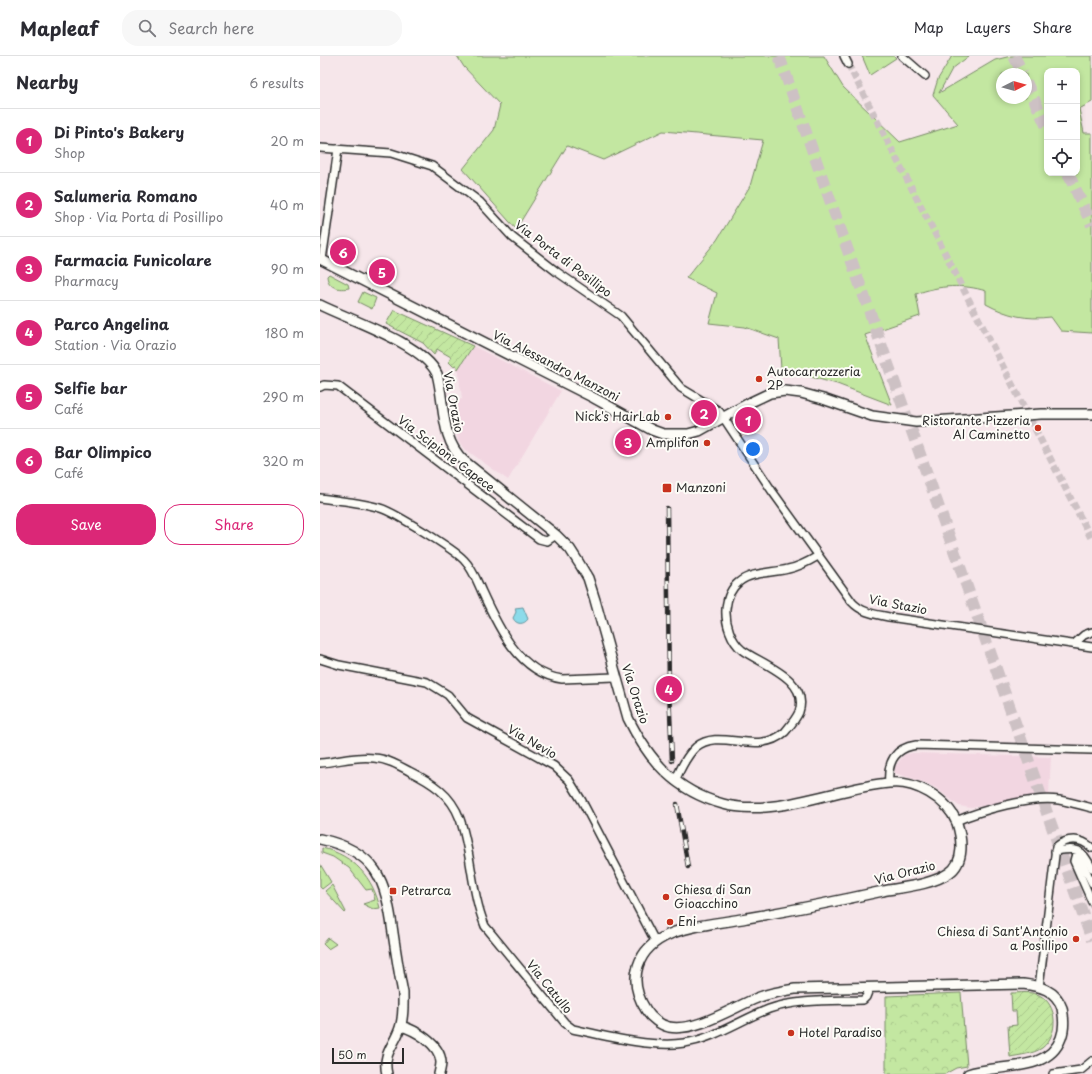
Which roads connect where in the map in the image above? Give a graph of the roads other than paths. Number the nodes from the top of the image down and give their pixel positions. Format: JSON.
{"nodes":[{"id":1,"x":844,"y":56,"type":"edge"},
{"id":2,"x":902,"y":56,"type":"edge"},
{"id":3,"x":848,"y":64,"type":"tunnel mouth"},
{"id":4,"x":925,"y":76,"type":"dead end"},
{"id":5,"x":320,"y":148,"type":"edge"},
{"id":6,"x":338,"y":149,"type":"junction"},
{"id":7,"x":321,"y":260,"type":"edge"},
{"id":8,"x":320,"y":305,"type":"edge"},
{"id":9,"x":320,"y":387,"type":"edge"},
{"id":10,"x":1092,"y":414,"type":"edge"},
{"id":11,"x":724,"y":419,"type":"junction"},
{"id":12,"x":320,"y":498,"type":"edge"},
{"id":13,"x":556,"y":535,"type":"junction"},
{"id":14,"x":818,"y":556,"type":"junction"},
{"id":15,"x":1092,"y":632,"type":"edge"},
{"id":16,"x":1074,"y":644,"type":"junction"},
{"id":17,"x":1092,"y":647,"type":"edge"},
{"id":18,"x":320,"y":659,"type":"edge"},
{"id":19,"x":616,"y":676,"type":"junction"},
{"id":20,"x":1092,"y":750,"type":"edge"},
{"id":21,"x":320,"y":763,"type":"edge"},
{"id":22,"x":675,"y":781,"type":"junction"},
{"id":23,"x":889,"y":782,"type":"junction"},
{"id":24,"x":1092,"y":808,"type":"edge"},
{"id":25,"x":956,"y":821,"type":"junction"},
{"id":26,"x":320,"y":839,"type":"edge"},
{"id":27,"x":1092,"y":848,"type":"edge"},
{"id":28,"x":1055,"y":851,"type":"junction"},
{"id":29,"x":1092,"y":868,"type":"edge"},
{"id":30,"x":1092,"y":883,"type":"edge"},
{"id":31,"x":1092,"y":902,"type":"edge"},
{"id":32,"x":656,"y":941,"type":"junction"},
{"id":33,"x":870,"y":987,"type":"junction"},
{"id":34,"x":1039,"y":987,"type":"junction"},
{"id":35,"x":400,"y":1026,"type":"junction"},
{"id":36,"x":1092,"y":1061,"type":"edge"},
{"id":37,"x":387,"y":1074,"type":"edge"},
{"id":38,"x":439,"y":1074,"type":"edge"},
{"id":39,"x":968,"y":1074,"type":"edge"},
{"id":40,"x":1053,"y":1074,"type":"edge"}],
"edges":[{"from":1,"to":3,"type":"street"},
{"from":2,"to":4,"type":"street"},
{"from":5,"to":6,"type":"street","name":"Via Porta di Posillipo"},
{"from":6,"to":7,"type":"street"},
{"from":6,"to":11,"type":"street","name":"Via Porta di Posillipo"},
{"from":7,"to":11,"type":"street","name":"Via Alessandro Manzoni"},
{"from":8,"to":13,"type":"street","name":"Via Orazio"},
{"from":9,"to":13,"type":"street","name":"Via Scipione Capece"},
{"from":10,"to":11,"type":"street","name":"Via Alessandro Manzoni"},
{"from":11,"to":14,"type":"street","name":"Via Stazio"},
{"from":12,"to":19,"type":"street"},
{"from":13,"to":19,"type":"street","name":"Via Orazio"},
{"from":14,"to":16,"type":"street","name":"Via Stazio"},
{"from":14,"to":22,"type":"street"},
{"from":15,"to":16,"type":"street"},
{"from":16,"to":17,"type":"street","name":"Via Stazio"},
{"from":18,"to":32,"type":"street","name":"Via Nevio"},
{"from":19,"to":22,"type":"street","name":"Via Orazio"},
{"from":20,"to":23,"type":"street"},
{"from":21,"to":33,"type":"street","name":"Via Catullo"},
{"from":22,"to":23,"type":"street","name":"Via Orazio"},
{"from":23,"to":25,"type":"street","name":"Via Orazio"},
{"from":24,"to":25,"type":"street"},
{"from":25,"to":32,"type":"street","name":"Via Orazio"},
{"from":26,"to":35,"type":"street"},
{"from":27,"to":28,"type":"street"},
{"from":28,"to":29,"type":"street"},
{"from":28,"to":34,"type":"street"},
{"from":30,"to":31,"type":"street"},
{"from":32,"to":33,"type":"street","name":"Via Orazio"},
{"from":33,"to":34,"type":"street","name":"Via Orazio"},
{"from":34,"to":39,"type":"street","name":"Via Orazio"},
{"from":35,"to":37,"type":"street"},
{"from":35,"to":38,"type":"street"},
{"from":36,"to":40,"type":"street"}]}
